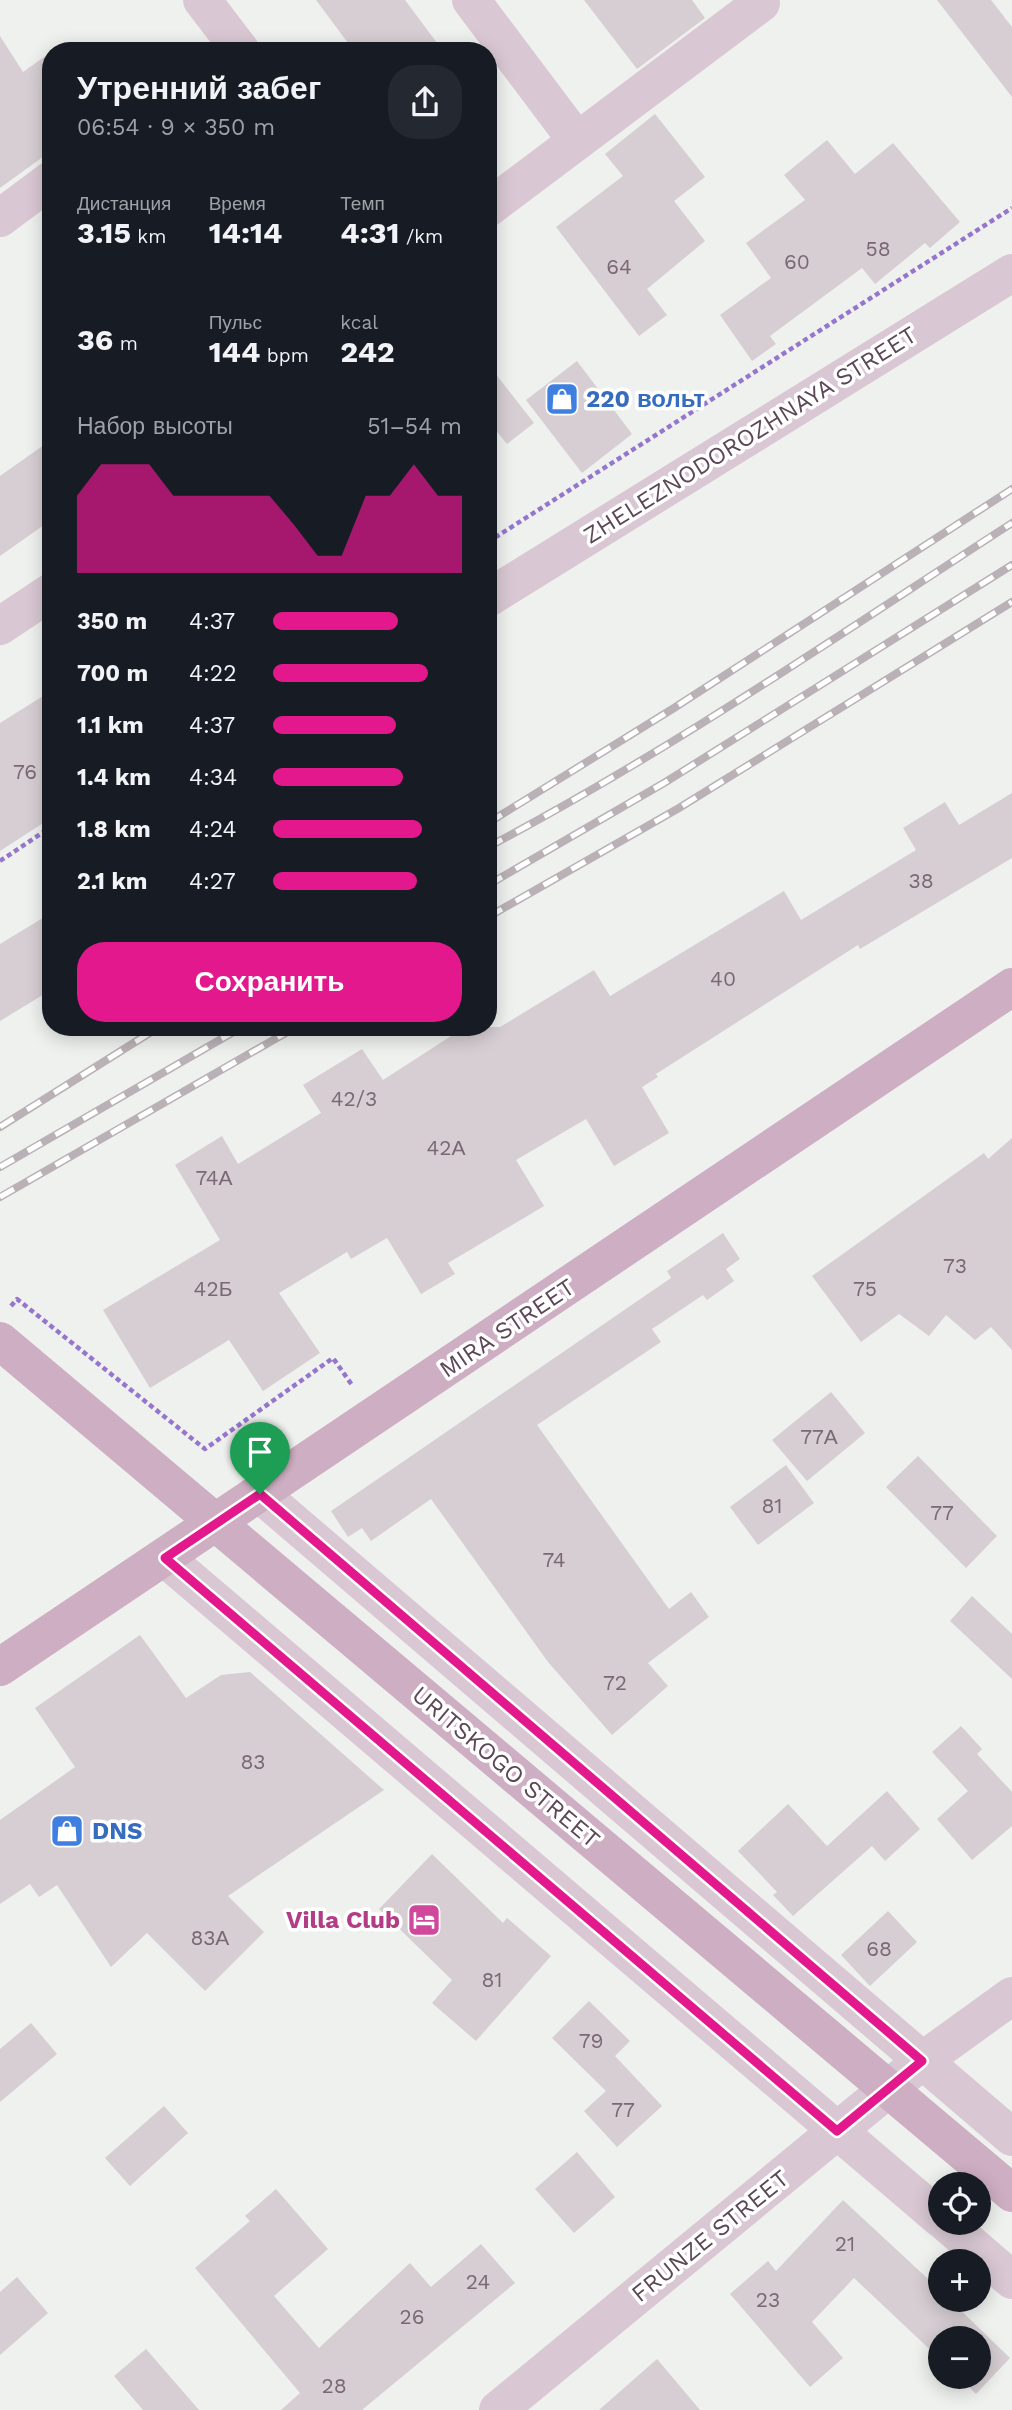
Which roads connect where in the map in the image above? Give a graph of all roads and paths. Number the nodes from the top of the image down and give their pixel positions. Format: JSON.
{"nodes":[{"id":1,"x":202,"y":0,"type":"edge"},
{"id":2,"x":471,"y":0,"type":"edge"},
{"id":3,"x":759,"y":0,"type":"edge"},
{"id":4,"x":234,"y":42,"type":"edge"},
{"id":5,"x":578,"y":141,"type":"junction"},
{"id":6,"x":42,"y":187,"type":"edge"},
{"id":7,"x":497,"y":201,"type":"edge"},
{"id":8,"x":1012,"y":208,"type":"edge"},
{"id":9,"x":0,"y":218,"type":"edge"},
{"id":10,"x":1012,"y":273,"type":"edge"},
{"id":11,"x":497,"y":536,"type":"edge"},
{"id":12,"x":497,"y":592,"type":"edge"},
{"id":13,"x":42,"y":598,"type":"edge"},
{"id":14,"x":0,"y":626,"type":"edge"},
{"id":15,"x":42,"y":833,"type":"edge"},
{"id":16,"x":0,"y":861,"type":"edge"},
{"id":17,"x":1012,"y":987,"type":"edge"},
{"id":18,"x":17,"y":1299,"type":"dead end"},
{"id":19,"x":0,"y":1341,"type":"edge"},
{"id":20,"x":374,"y":1417,"type":"junction"},
{"id":21,"x":260,"y":1494,"type":"junction"},
{"id":22,"x":165,"y":1558,"type":"junction"},
{"id":23,"x":0,"y":1667,"type":"edge"},
{"id":24,"x":1012,"y":1996,"type":"edge"},
{"id":25,"x":922,"y":2061,"type":"junction"},
{"id":26,"x":837,"y":2131,"type":"junction"},
{"id":27,"x":1012,"y":2137,"type":"edge"},
{"id":28,"x":1012,"y":2193,"type":"edge"},
{"id":29,"x":928,"y":2208,"type":"edge"},
{"id":30,"x":960,"y":2235,"type":"edge"},
{"id":31,"x":1012,"y":2280,"type":"edge"},
{"id":32,"x":498,"y":2410,"type":"edge"}],
"edges":[{"from":1,"to":4,"type":"street"},
{"from":2,"to":5,"type":"street"},
{"from":3,"to":5,"type":"street"},
{"from":5,"to":7,"type":"street"},
{"from":6,"to":9,"type":"street"},
{"from":8,"to":11,"type":"path"},
{"from":10,"to":12,"type":"street","name":"ZHELEZNODOROZHNAYA STREET"},
{"from":13,"to":14,"type":"street"},
{"from":15,"to":16,"type":"path"},
{"from":17,"to":20,"type":"main road","name":"MIRA STREET"},
{"from":18,"to":20,"type":"path"},
{"from":19,"to":28,"type":"main road","name":"URITSKOGO STREET","bridge":true},
{"from":20,"to":21,"type":"main road","name":"MIRA STREET"},
{"from":21,"to":22,"type":"main road","name":"MIRA STREET"},
{"from":21,"to":25,"type":"street","name":"URITSKOGO STREET"},
{"from":22,"to":23,"type":"main road","name":"MIRA STREET"},
{"from":22,"to":26,"type":"street"},
{"from":24,"to":25,"type":"street","name":"FRUNZE STREET"},
{"from":25,"to":26,"type":"street","name":"FRUNZE STREET"},
{"from":25,"to":27,"type":"street","name":"URITSKOGO STREET"},
{"from":26,"to":29,"type":"street"},
{"from":26,"to":32,"type":"street","name":"FRUNZE STREET"},
{"from":30,"to":31,"type":"street"}]}
